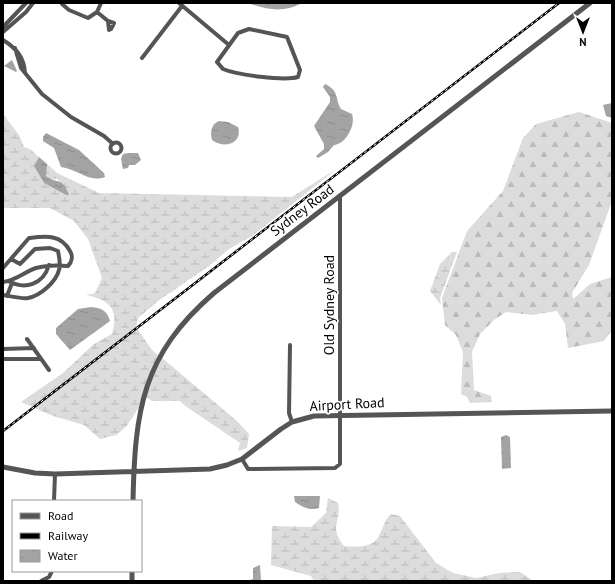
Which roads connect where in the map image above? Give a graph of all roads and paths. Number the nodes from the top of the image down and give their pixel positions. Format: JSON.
{"nodes":[{"id":1,"x":26,"y":3,"type":"edge"},
{"id":2,"x":33,"y":3,"type":"edge"},
{"id":3,"x":101,"y":3,"type":"edge"},
{"id":4,"x":590,"y":3,"type":"edge"},
{"id":5,"x":62,"y":4,"type":"dead end"},
{"id":6,"x":181,"y":5,"type":"edge"},
{"id":7,"x":97,"y":12,"type":"junction"},
{"id":8,"x":108,"y":21,"type":"dead end"},
{"id":9,"x":3,"y":27,"type":"edge"},
{"id":10,"x":3,"y":32,"type":"edge"},
{"id":11,"x":3,"y":40,"type":"edge"},
{"id":12,"x":229,"y":45,"type":"junction"},
{"id":13,"x":142,"y":58,"type":"dead end"},
{"id":14,"x":113,"y":144,"type":"dead end"},
{"id":15,"x":340,"y":197,"type":"junction"},
{"id":16,"x":11,"y":259,"type":"junction"},
{"id":17,"x":60,"y":265,"type":"junction"},
{"id":18,"x":49,"y":266,"type":"junction"},
{"id":19,"x":3,"y":268,"type":"edge"},
{"id":20,"x":8,"y":282,"type":"edge"},
{"id":21,"x":5,"y":296,"type":"edge"},
{"id":22,"x":27,"y":339,"type":"dead end"},
{"id":23,"x":290,"y":345,"type":"dead end"},
{"id":24,"x":34,"y":348,"type":"junction"},
{"id":25,"x":3,"y":349,"type":"edge"},
{"id":26,"x":40,"y":359,"type":"junction"},
{"id":27,"x":3,"y":360,"type":"edge"},
{"id":28,"x":49,"y":370,"type":"dead end"},
{"id":29,"x":612,"y":410,"type":"edge"},
{"id":30,"x":341,"y":414,"type":"junction"},
{"id":31,"x":292,"y":422,"type":"junction"},
{"id":32,"x":242,"y":458,"type":"junction"},
{"id":33,"x":3,"y":467,"type":"edge"},
{"id":34,"x":134,"y":472,"type":"junction"},
{"id":35,"x":55,"y":474,"type":"junction"},
{"id":36,"x":54,"y":500,"type":"edge"},
{"id":37,"x":133,"y":500,"type":"edge"},
{"id":38,"x":51,"y":572,"type":"edge"},
{"id":39,"x":41,"y":581,"type":"edge"}],
"edges":[{"from":1,"to":9,"type":"street"},
{"from":2,"to":10,"type":"street"},
{"from":3,"to":7,"type":"street"},
{"from":4,"to":15,"type":"street","name":"Sydney Road"},
{"from":5,"to":7,"type":"street"},
{"from":6,"to":12,"type":"street"},
{"from":6,"to":13,"type":"street"},
{"from":7,"to":8,"type":"street"},
{"from":11,"to":14,"type":"street"},
{"from":12,"to":12,"type":"street"},
{"from":15,"to":30,"type":"street","name":"Old Sydney Road"},
{"from":15,"to":34,"type":"street","name":"Sydney Road"},
{"from":16,"to":17,"type":"street"},
{"from":16,"to":17,"type":"street"},
{"from":16,"to":19,"type":"street"},
{"from":17,"to":18,"type":"street"},
{"from":17,"to":21,"type":"street"},
{"from":18,"to":20,"type":"street"},
{"from":18,"to":20,"type":"street"},
{"from":20,"to":21,"type":"street"},
{"from":22,"to":24,"type":"street"},
{"from":23,"to":31,"type":"street"},
{"from":24,"to":25,"type":"street"},
{"from":24,"to":26,"type":"street"},
{"from":26,"to":27,"type":"street"},
{"from":26,"to":28,"type":"street"},
{"from":29,"to":30,"type":"street","name":"Airport Road"},
{"from":30,"to":31,"type":"street","name":"Airport Road"},
{"from":30,"to":32,"type":"street","name":"Old Sydney Road"},
{"from":31,"to":32,"type":"street","name":"Airport Road"},
{"from":32,"to":34,"type":"street","name":"Airport Road"},
{"from":33,"to":35,"type":"street","name":"Airport Road"},
{"from":34,"to":35,"type":"street","name":"Airport Road"},
{"from":34,"to":37,"type":"street","name":"Sydney Road"},
{"from":35,"to":36,"type":"street"},
{"from":38,"to":39,"type":"street"}]}
